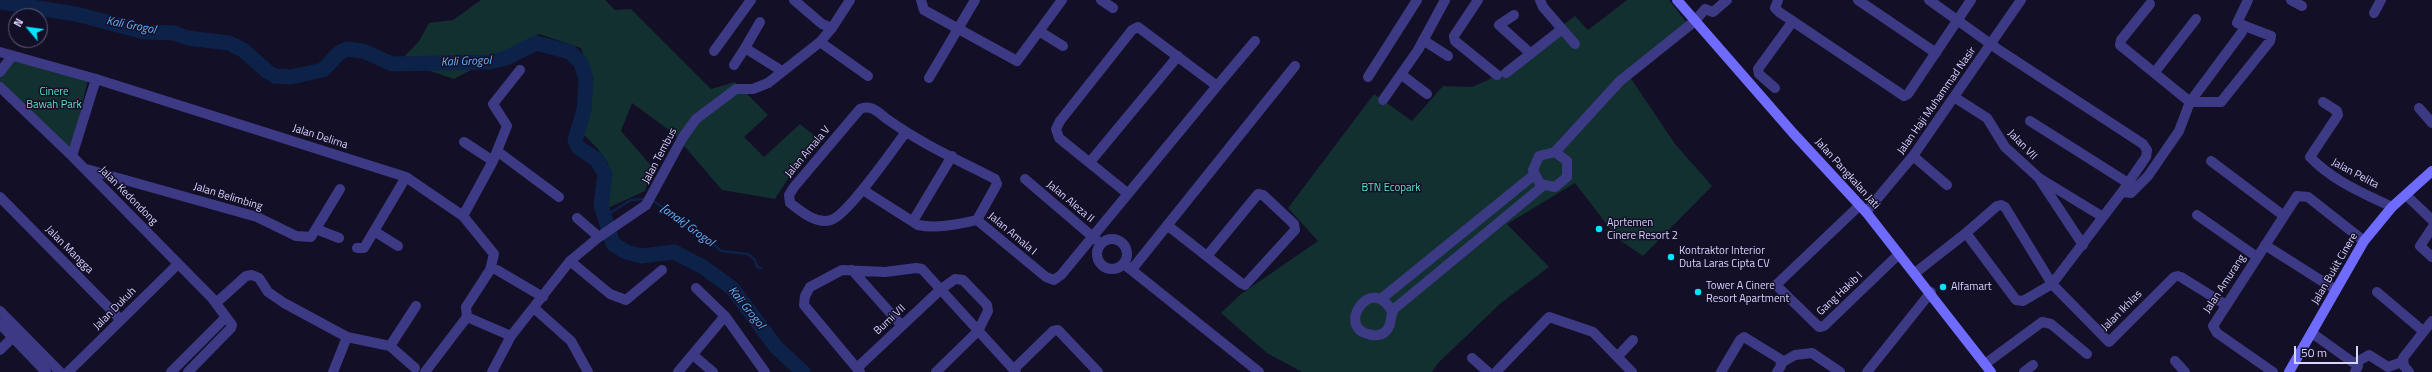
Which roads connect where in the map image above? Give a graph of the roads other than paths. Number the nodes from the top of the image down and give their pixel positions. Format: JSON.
{"nodes":[{"id":1,"x":751,"y":0,"type":"edge"},
{"id":2,"x":794,"y":0,"type":"edge"},
{"id":3,"x":850,"y":0,"type":"edge"},
{"id":4,"x":975,"y":0,"type":"edge"},
{"id":5,"x":1101,"y":0,"type":"edge"},
{"id":6,"x":1417,"y":0,"type":"edge"},
{"id":7,"x":1445,"y":0,"type":"edge"},
{"id":8,"x":1478,"y":0,"type":"edge"},
{"id":9,"x":1540,"y":0,"type":"edge"},
{"id":10,"x":1677,"y":0,"type":"edge"},
{"id":11,"x":1727,"y":0,"type":"edge"},
{"id":12,"x":1778,"y":0,"type":"edge"},
{"id":13,"x":1858,"y":0,"type":"edge"},
{"id":14,"x":1929,"y":0,"type":"edge"},
{"id":15,"x":1971,"y":0,"type":"edge"},
{"id":16,"x":2021,"y":0,"type":"edge"},
{"id":17,"x":2248,"y":0,"type":"edge"},
{"id":18,"x":2291,"y":0,"type":"edge"},
{"id":19,"x":2381,"y":0,"type":"edge"},
{"id":20,"x":1059,"y":1,"type":"edge"},
{"id":21,"x":2150,"y":4,"type":"dead end"},
{"id":22,"x":922,"y":5,"type":"edge"},
{"id":23,"x":1705,"y":5,"type":"edge"},
{"id":24,"x":2302,"y":6,"type":"dead end"},
{"id":25,"x":1113,"y":8,"type":"dead end"},
{"id":26,"x":2374,"y":13,"type":"dead end"},
{"id":27,"x":1514,"y":15,"type":"dead end"},
{"id":28,"x":2196,"y":19,"type":"dead end"},
{"id":29,"x":1695,"y":20,"type":"junction"},
{"id":30,"x":1958,"y":20,"type":"junction"},
{"id":31,"x":1793,"y":21,"type":"junction"},
{"id":32,"x":760,"y":22,"type":"dead end"},
{"id":33,"x":832,"y":28,"type":"junction"},
{"id":34,"x":959,"y":28,"type":"junction"},
{"id":35,"x":1562,"y":29,"type":"junction"},
{"id":36,"x":1039,"y":31,"type":"junction"},
{"id":37,"x":2242,"y":32,"type":"dead end"},
{"id":38,"x":1423,"y":40,"type":"junction"},
{"id":39,"x":1255,"y":41,"type":"dead end"},
{"id":40,"x":820,"y":42,"type":"junction"},
{"id":41,"x":1575,"y":44,"type":"dead end"},
{"id":42,"x":1992,"y":45,"type":"junction"},
{"id":43,"x":1063,"y":46,"type":"dead end"},
{"id":44,"x":745,"y":48,"type":"junction"},
{"id":45,"x":714,"y":51,"type":"dead end"},
{"id":46,"x":0,"y":52,"type":"edge"},
{"id":47,"x":1936,"y":52,"type":"junction"},
{"id":48,"x":1530,"y":53,"type":"junction"},
{"id":49,"x":12,"y":56,"type":"junction"},
{"id":50,"x":1178,"y":56,"type":"junction"},
{"id":51,"x":1448,"y":56,"type":"dead end"},
{"id":52,"x":734,"y":65,"type":"dead end"},
{"id":53,"x":1295,"y":66,"type":"dead end"},
{"id":54,"x":520,"y":70,"type":"dead end"},
{"id":55,"x":782,"y":71,"type":"junction"},
{"id":56,"x":0,"y":72,"type":"edge"},
{"id":57,"x":2155,"y":72,"type":"junction"},
{"id":58,"x":1402,"y":75,"type":"junction"},
{"id":59,"x":868,"y":76,"type":"dead end"},
{"id":60,"x":1368,"y":76,"type":"dead end"},
{"id":61,"x":929,"y":78,"type":"dead end"},
{"id":62,"x":96,"y":79,"type":"junction"},
{"id":63,"x":1218,"y":86,"type":"junction"},
{"id":64,"x":0,"y":87,"type":"edge"},
{"id":65,"x":1775,"y":88,"type":"dead end"},
{"id":66,"x":1427,"y":94,"type":"dead end"},
{"id":67,"x":1954,"y":97,"type":"junction"},
{"id":68,"x":1383,"y":100,"type":"dead end"},
{"id":69,"x":2190,"y":102,"type":"junction"},
{"id":70,"x":2323,"y":102,"type":"dead end"},
{"id":71,"x":2419,"y":108,"type":"dead end"},
{"id":72,"x":2030,"y":121,"type":"dead end"},
{"id":73,"x":2432,"y":123,"type":"edge"},
{"id":74,"x":906,"y":132,"type":"junction"},
{"id":75,"x":464,"y":142,"type":"dead end"},
{"id":76,"x":497,"y":151,"type":"junction"},
{"id":77,"x":1555,"y":152,"type":"junction"},
{"id":78,"x":72,"y":156,"type":"junction"},
{"id":79,"x":952,"y":156,"type":"junction"},
{"id":80,"x":1913,"y":156,"type":"junction"},
{"id":81,"x":493,"y":161,"type":"junction"},
{"id":82,"x":2211,"y":161,"type":"dead end"},
{"id":83,"x":1090,"y":162,"type":"junction"},
{"id":84,"x":84,"y":168,"type":"junction"},
{"id":85,"x":2432,"y":171,"type":"edge"},
{"id":86,"x":1535,"y":174,"type":"junction"},
{"id":87,"x":874,"y":175,"type":"junction"},
{"id":88,"x":406,"y":177,"type":"junction"},
{"id":89,"x":2039,"y":178,"type":"junction"},
{"id":90,"x":1025,"y":179,"type":"dead end"},
{"id":91,"x":2128,"y":183,"type":"junction"},
{"id":92,"x":1544,"y":185,"type":"junction"},
{"id":93,"x":1947,"y":185,"type":"dead end"},
{"id":94,"x":340,"y":189,"type":"dead end"},
{"id":95,"x":863,"y":190,"type":"junction"},
{"id":96,"x":2122,"y":192,"type":"junction"},
{"id":97,"x":1128,"y":193,"type":"junction"},
{"id":98,"x":2406,"y":195,"type":"junction"},
{"id":99,"x":1508,"y":196,"type":"junction"},
{"id":100,"x":0,"y":197,"type":"edge"},
{"id":101,"x":559,"y":197,"type":"dead end"},
{"id":102,"x":876,"y":197,"type":"junction"},
{"id":103,"x":1517,"y":207,"type":"junction"},
{"id":104,"x":2392,"y":207,"type":"junction"},
{"id":105,"x":1863,"y":209,"type":"junction"},
{"id":106,"x":2197,"y":215,"type":"dead end"},
{"id":107,"x":463,"y":216,"type":"junction"},
{"id":108,"x":2284,"y":216,"type":"junction"},
{"id":109,"x":2103,"y":217,"type":"junction"},
{"id":110,"x":577,"y":218,"type":"dead end"},
{"id":111,"x":977,"y":220,"type":"junction"},
{"id":112,"x":2432,"y":220,"type":"edge"},
{"id":113,"x":913,"y":221,"type":"junction"},
{"id":114,"x":1168,"y":225,"type":"junction"},
{"id":115,"x":2432,"y":228,"type":"edge"},
{"id":116,"x":316,"y":229,"type":"junction"},
{"id":117,"x":374,"y":231,"type":"junction"},
{"id":118,"x":1966,"y":233,"type":"junction"},
{"id":119,"x":601,"y":236,"type":"junction"},
{"id":120,"x":339,"y":238,"type":"dead end"},
{"id":121,"x":1097,"y":240,"type":"junction"},
{"id":122,"x":2364,"y":241,"type":"junction"},
{"id":123,"x":2082,"y":245,"type":"junction"},
{"id":124,"x":2265,"y":245,"type":"junction"},
{"id":125,"x":398,"y":246,"type":"dead end"},
{"id":126,"x":357,"y":248,"type":"dead end"},
{"id":127,"x":1899,"y":254,"type":"junction"},
{"id":128,"x":1206,"y":256,"type":"junction"},
{"id":129,"x":2257,"y":257,"type":"junction"},
{"id":130,"x":2432,"y":257,"type":"edge"},
{"id":131,"x":570,"y":261,"type":"junction"},
{"id":132,"x":178,"y":264,"type":"junction"},
{"id":133,"x":1128,"y":266,"type":"junction"},
{"id":134,"x":497,"y":270,"type":"dead end"},
{"id":135,"x":662,"y":270,"type":"dead end"},
{"id":136,"x":852,"y":270,"type":"junction"},
{"id":137,"x":1916,"y":273,"type":"junction"},
{"id":138,"x":2052,"y":284,"type":"junction"},
{"id":139,"x":696,"y":288,"type":"dead end"},
{"id":140,"x":940,"y":290,"type":"junction"},
{"id":141,"x":2336,"y":290,"type":"junction"},
{"id":142,"x":1930,"y":292,"type":"junction"},
{"id":143,"x":2377,"y":292,"type":"dead end"},
{"id":144,"x":543,"y":297,"type":"junction"},
{"id":145,"x":1381,"y":299,"type":"junction"},
{"id":146,"x":216,"y":302,"type":"junction"},
{"id":147,"x":2226,"y":305,"type":"junction"},
{"id":148,"x":416,"y":306,"type":"dead end"},
{"id":149,"x":534,"y":308,"type":"junction"},
{"id":150,"x":0,"y":311,"type":"edge"},
{"id":151,"x":1392,"y":312,"type":"junction"},
{"id":152,"x":725,"y":316,"type":"junction"},
{"id":153,"x":226,"y":317,"type":"junction"},
{"id":154,"x":467,"y":317,"type":"junction"},
{"id":155,"x":121,"y":320,"type":"junction"},
{"id":156,"x":2432,"y":321,"type":"edge"},
{"id":157,"x":0,"y":324,"type":"edge"},
{"id":158,"x":902,"y":326,"type":"junction"},
{"id":159,"x":978,"y":331,"type":"junction"},
{"id":160,"x":2423,"y":331,"type":"junction"},
{"id":161,"x":2312,"y":333,"type":"junction"},
{"id":162,"x":510,"y":336,"type":"junction"},
{"id":163,"x":13,"y":337,"type":"junction"},
{"id":164,"x":347,"y":337,"type":"junction"},
{"id":165,"x":1633,"y":340,"type":"dead end"},
{"id":166,"x":390,"y":346,"type":"junction"},
{"id":167,"x":0,"y":350,"type":"edge"},
{"id":168,"x":2087,"y":354,"type":"dead end"},
{"id":169,"x":693,"y":355,"type":"junction"},
{"id":170,"x":1618,"y":356,"type":"junction"},
{"id":171,"x":1472,"y":358,"type":"dead end"},
{"id":172,"x":2175,"y":361,"type":"dead end"},
{"id":173,"x":2402,"y":362,"type":"junction"},
{"id":174,"x":2033,"y":365,"type":"dead end"},
{"id":175,"x":1779,"y":367,"type":"edge"},
{"id":176,"x":414,"y":368,"type":"dead end"},
{"id":177,"x":2355,"y":368,"type":"edge"},
{"id":178,"x":859,"y":370,"type":"edge"},
{"id":179,"x":1988,"y":370,"type":"edge"},
{"id":180,"x":938,"y":371,"type":"edge"},
{"id":181,"x":1015,"y":371,"type":"edge"},
{"id":182,"x":46,"y":372,"type":"edge"},
{"id":183,"x":60,"y":372,"type":"edge"},
{"id":184,"x":68,"y":372,"type":"edge"},
{"id":185,"x":171,"y":372,"type":"edge"},
{"id":186,"x":188,"y":372,"type":"edge"},
{"id":187,"x":333,"y":372,"type":"edge"},
{"id":188,"x":425,"y":372,"type":"edge"},
{"id":189,"x":492,"y":372,"type":"edge"},
{"id":190,"x":588,"y":372,"type":"edge"},
{"id":191,"x":678,"y":372,"type":"edge"},
{"id":192,"x":713,"y":372,"type":"edge"},
{"id":193,"x":765,"y":372,"type":"edge"},
{"id":194,"x":1098,"y":372,"type":"edge"},
{"id":195,"x":1259,"y":372,"type":"edge"},
{"id":196,"x":1488,"y":372,"type":"edge"},
{"id":197,"x":1496,"y":372,"type":"edge"},
{"id":198,"x":1632,"y":372,"type":"edge"},
{"id":199,"x":1721,"y":372,"type":"edge"},
{"id":200,"x":1840,"y":372,"type":"edge"},
{"id":201,"x":1867,"y":372,"type":"edge"},
{"id":202,"x":2024,"y":372,"type":"edge"},
{"id":203,"x":2185,"y":372,"type":"edge"},
{"id":204,"x":2273,"y":372,"type":"edge"},
{"id":205,"x":2288,"y":372,"type":"edge"},
{"id":206,"x":2409,"y":372,"type":"edge"}],
"edges":[{"from":1,"to":45,"type":"street"},
{"from":2,"to":33,"type":"street"},
{"from":3,"to":33,"type":"street","name":"Jalan Tembus"},
{"from":4,"to":34,"type":"street"},
{"from":5,"to":25,"type":"street"},
{"from":6,"to":60,"type":"street"},
{"from":7,"to":38,"type":"street"},
{"from":8,"to":48,"type":"street"},
{"from":9,"to":35,"type":"street"},
{"from":10,"to":29,"type":"main road","name":"Jalan Pangkalan Jati"},
{"from":11,"to":23,"type":"street"},
{"from":12,"to":31,"type":"street"},
{"from":13,"to":47,"type":"street"},
{"from":14,"to":30,"type":"street"},
{"from":15,"to":30,"type":"street"},
{"from":16,"to":42,"type":"street","name":"Jalan Haji Muhammad Nasir"},
{"from":17,"to":69,"type":"street"},
{"from":18,"to":24,"type":"street"},
{"from":19,"to":26,"type":"street"},
{"from":20,"to":36,"type":"street"},
{"from":21,"to":57,"type":"street"},
{"from":22,"to":34,"type":"street"},
{"from":23,"to":29,"type":"street"},
{"from":27,"to":48,"type":"street"},
{"from":28,"to":57,"type":"street"},
{"from":29,"to":77,"type":"street"},
{"from":29,"to":105,"type":"main road","name":"Jalan Pangkalan Jati"},
{"from":30,"to":42,"type":"street"},
{"from":30,"to":47,"type":"street"},
{"from":31,"to":47,"type":"street"},
{"from":31,"to":65,"type":"street"},
{"from":32,"to":44,"type":"street"},
{"from":33,"to":40,"type":"street","name":"Jalan Tembus"},
{"from":34,"to":36,"type":"street"},
{"from":34,"to":61,"type":"street"},
{"from":35,"to":41,"type":"street"},
{"from":35,"to":48,"type":"street"},
{"from":36,"to":43,"type":"street"},
{"from":37,"to":69,"type":"street"},
{"from":38,"to":51,"type":"street"},
{"from":38,"to":58,"type":"street"},
{"from":39,"to":63,"type":"street"},
{"from":40,"to":55,"type":"street","name":"Jalan Tembus"},
{"from":40,"to":59,"type":"street"},
{"from":42,"to":67,"type":"street","name":"Jalan Haji Muhammad Nasir"},
{"from":42,"to":91,"type":"street"},
{"from":44,"to":52,"type":"street"},
{"from":44,"to":55,"type":"street"},
{"from":46,"to":49,"type":"street","name":"Jalan Delima"},
{"from":49,"to":56,"type":"street"},
{"from":49,"to":62,"type":"street","name":"Jalan Delima"},
{"from":50,"to":63,"type":"street"},
{"from":50,"to":83,"type":"street"},
{"from":50,"to":83,"type":"street"},
{"from":53,"to":114,"type":"street"},
{"from":54,"to":76,"type":"street"},
{"from":55,"to":119,"type":"street","name":"Jalan Tembus"},
{"from":57,"to":69,"type":"street"},
{"from":58,"to":66,"type":"street"},
{"from":58,"to":68,"type":"street"},
{"from":62,"to":78,"type":"street"},
{"from":62,"to":88,"type":"street","name":"Jalan Delima"},
{"from":63,"to":97,"type":"street"},
{"from":64,"to":78,"type":"street","name":"Jalan Kedondong"},
{"from":67,"to":80,"type":"street","name":"Jalan Haji Muhammad Nasir"},
{"from":67,"to":89,"type":"street","name":"Jalan VII"},
{"from":69,"to":96,"type":"street"},
{"from":70,"to":104,"type":"street","name":"Jalan Pelita"},
{"from":71,"to":73,"type":"street"},
{"from":72,"to":91,"type":"street"},
{"from":74,"to":79,"type":"street"},
{"from":74,"to":87,"type":"street"},
{"from":74,"to":95,"type":"street","name":"Jalan Amala V"},
{"from":75,"to":81,"type":"street"},
{"from":76,"to":81,"type":"street"},
{"from":76,"to":101,"type":"street"},
{"from":77,"to":86,"type":"street"},
{"from":77,"to":92,"type":"street"},
{"from":78,"to":84,"type":"street","name":"Jalan Kedondong"},
{"from":79,"to":111,"type":"street"},
{"from":79,"to":113,"type":"street"},
{"from":80,"to":93,"type":"street"},
{"from":80,"to":105,"type":"street","name":"Jalan Haji Muhammad Nasir"},
{"from":81,"to":107,"type":"street"},
{"from":82,"to":108,"type":"street"},
{"from":83,"to":97,"type":"street"},
{"from":84,"to":116,"type":"street","name":"Jalan Belimbing"},
{"from":84,"to":132,"type":"street","name":"Jalan Kedondong"},
{"from":85,"to":98,"type":"main road","name":"Jalan Bukit Cinere"},
{"from":86,"to":92,"type":"street"},
{"from":86,"to":99,"type":"street"},
{"from":87,"to":95,"type":"street"},
{"from":87,"to":102,"type":"street"},
{"from":88,"to":107,"type":"street","name":"Jalan Delima"},
{"from":88,"to":117,"type":"street"},
{"from":89,"to":109,"type":"street","name":"Jalan VII"},
{"from":89,"to":123,"type":"street","name":"Jalan VII"},
{"from":90,"to":121,"type":"street","name":"Jalan Aleza II"},
{"from":91,"to":96,"type":"street"},
{"from":92,"to":103,"type":"street"},
{"from":94,"to":116,"type":"street"},
{"from":95,"to":102,"type":"street","name":"Jalan Amala I"},
{"from":96,"to":109,"type":"street"},
{"from":97,"to":121,"type":"street"},
{"from":98,"to":104,"type":"main road","name":"Jalan Bukit Cinere"},
{"from":98,"to":112,"type":"street"},
{"from":99,"to":103,"type":"street"},
{"from":99,"to":145,"type":"street"},
{"from":100,"to":155,"type":"street","name":"Jalan Mangga"},
{"from":102,"to":113,"type":"street","name":"Jalan Amala I"},
{"from":103,"to":151,"type":"street"},
{"from":104,"to":122,"type":"main road","name":"Jalan Bukit Cinere"},
{"from":105,"to":127,"type":"main road","name":"Jalan Pangkalan Jati"},
{"from":105,"to":127,"type":"street","name":"Gang Hakib I"},
{"from":106,"to":129,"type":"street"},
{"from":107,"to":154,"type":"street","name":"Jalan Delima"},
{"from":108,"to":122,"type":"street","name":"Jalan Amurang"},
{"from":108,"to":124,"type":"street","name":"Jalan Amurang"},
{"from":109,"to":123,"type":"street"},
{"from":110,"to":119,"type":"street"},
{"from":111,"to":113,"type":"street","name":"Jalan Amala I"},
{"from":111,"to":121,"type":"street","name":"Jalan Amala I"},
{"from":114,"to":128,"type":"street"},
{"from":114,"to":133,"type":"street"},
{"from":115,"to":130,"type":"street"},
{"from":116,"to":120,"type":"street"},
{"from":117,"to":125,"type":"street"},
{"from":117,"to":126,"type":"street"},
{"from":118,"to":137,"type":"street"},
{"from":118,"to":138,"type":"street"},
{"from":118,"to":138,"type":"street"},
{"from":119,"to":131,"type":"street","name":"Jalan Tembus"},
{"from":121,"to":133,"type":"street"},
{"from":121,"to":133,"type":"street"},
{"from":122,"to":141,"type":"main road","name":"Jalan Bukit Cinere"},
{"from":123,"to":138,"type":"street"},
{"from":124,"to":129,"type":"street","name":"Jalan Amurang"},
{"from":124,"to":141,"type":"street"},
{"from":127,"to":137,"type":"main road","name":"Jalan Pangkalan Jati"},
{"from":128,"to":128,"type":"street"},
{"from":129,"to":147,"type":"street","name":"Jalan Amurang"},
{"from":131,"to":135,"type":"street"},
{"from":131,"to":144,"type":"street","name":"Jalan Tembus"},
{"from":132,"to":146,"type":"street","name":"Jalan Kedondong"},
{"from":132,"to":155,"type":"street","name":"Jalan Dukuh"},
{"from":133,"to":195,"type":"street"},
{"from":134,"to":144,"type":"street"},
{"from":136,"to":140,"type":"street"},
{"from":136,"to":158,"type":"street"},
{"from":136,"to":178,"type":"street"},
{"from":137,"to":142,"type":"main road","name":"Jalan Pangkalan Jati"},
{"from":138,"to":147,"type":"street","name":"Jalan Ikhlas"},
{"from":139,"to":152,"type":"street"},
{"from":140,"to":158,"type":"street","name":"Bumi VII"},
{"from":140,"to":159,"type":"street"},
{"from":140,"to":159,"type":"street","name":"Bumi VII"},
{"from":141,"to":161,"type":"main road","name":"Jalan Bukit Cinere"},
{"from":142,"to":179,"type":"main road","name":"Jalan Pangkalan Jati"},
{"from":142,"to":201,"type":"street"},
{"from":143,"to":160,"type":"street"},
{"from":144,"to":149,"type":"street","name":"Jalan Tembus"},
{"from":145,"to":151,"type":"street"},
{"from":145,"to":151,"type":"street"},
{"from":146,"to":153,"type":"street","name":"Jalan Kedondong"},
{"from":146,"to":164,"type":"street"},
{"from":147,"to":204,"type":"street","name":"Jalan Amurang"},
{"from":148,"to":166,"type":"street"},
{"from":149,"to":162,"type":"street","name":"Jalan Tembus"},
{"from":149,"to":190,"type":"street"},
{"from":150,"to":183,"type":"street"},
{"from":152,"to":169,"type":"street"},
{"from":152,"to":193,"type":"street"},
{"from":153,"to":185,"type":"street"},
{"from":153,"to":186,"type":"street","name":"Jalan Kedondong"},
{"from":154,"to":162,"type":"street"},
{"from":154,"to":188,"type":"street"},
{"from":155,"to":184,"type":"street","name":"Jalan Dukuh"},
{"from":156,"to":160,"type":"street"},
{"from":157,"to":163,"type":"street"},
{"from":158,"to":178,"type":"street","name":"Bumi VII"},
{"from":159,"to":180,"type":"street"},
{"from":159,"to":181,"type":"street"},
{"from":160,"to":173,"type":"street"},
{"from":161,"to":177,"type":"street"},
{"from":161,"to":205,"type":"main road","name":"Jalan Bukit Cinere"},
{"from":162,"to":189,"type":"street","name":"Jalan Tembus"},
{"from":163,"to":167,"type":"street"},
{"from":163,"to":182,"type":"street"},
{"from":164,"to":166,"type":"street"},
{"from":164,"to":187,"type":"street"},
{"from":165,"to":170,"type":"street"},
{"from":166,"to":176,"type":"street"},
{"from":168,"to":179,"type":"street"},
{"from":169,"to":191,"type":"street"},
{"from":169,"to":192,"type":"street"},
{"from":170,"to":197,"type":"street"},
{"from":170,"to":198,"type":"street"},
{"from":171,"to":196,"type":"street"},
{"from":172,"to":203,"type":"street"},
{"from":173,"to":177,"type":"street"},
{"from":173,"to":206,"type":"street"},
{"from":174,"to":202,"type":"street"},
{"from":175,"to":199,"type":"street"},
{"from":175,"to":200,"type":"street"},
{"from":181,"to":194,"type":"street"}]}
